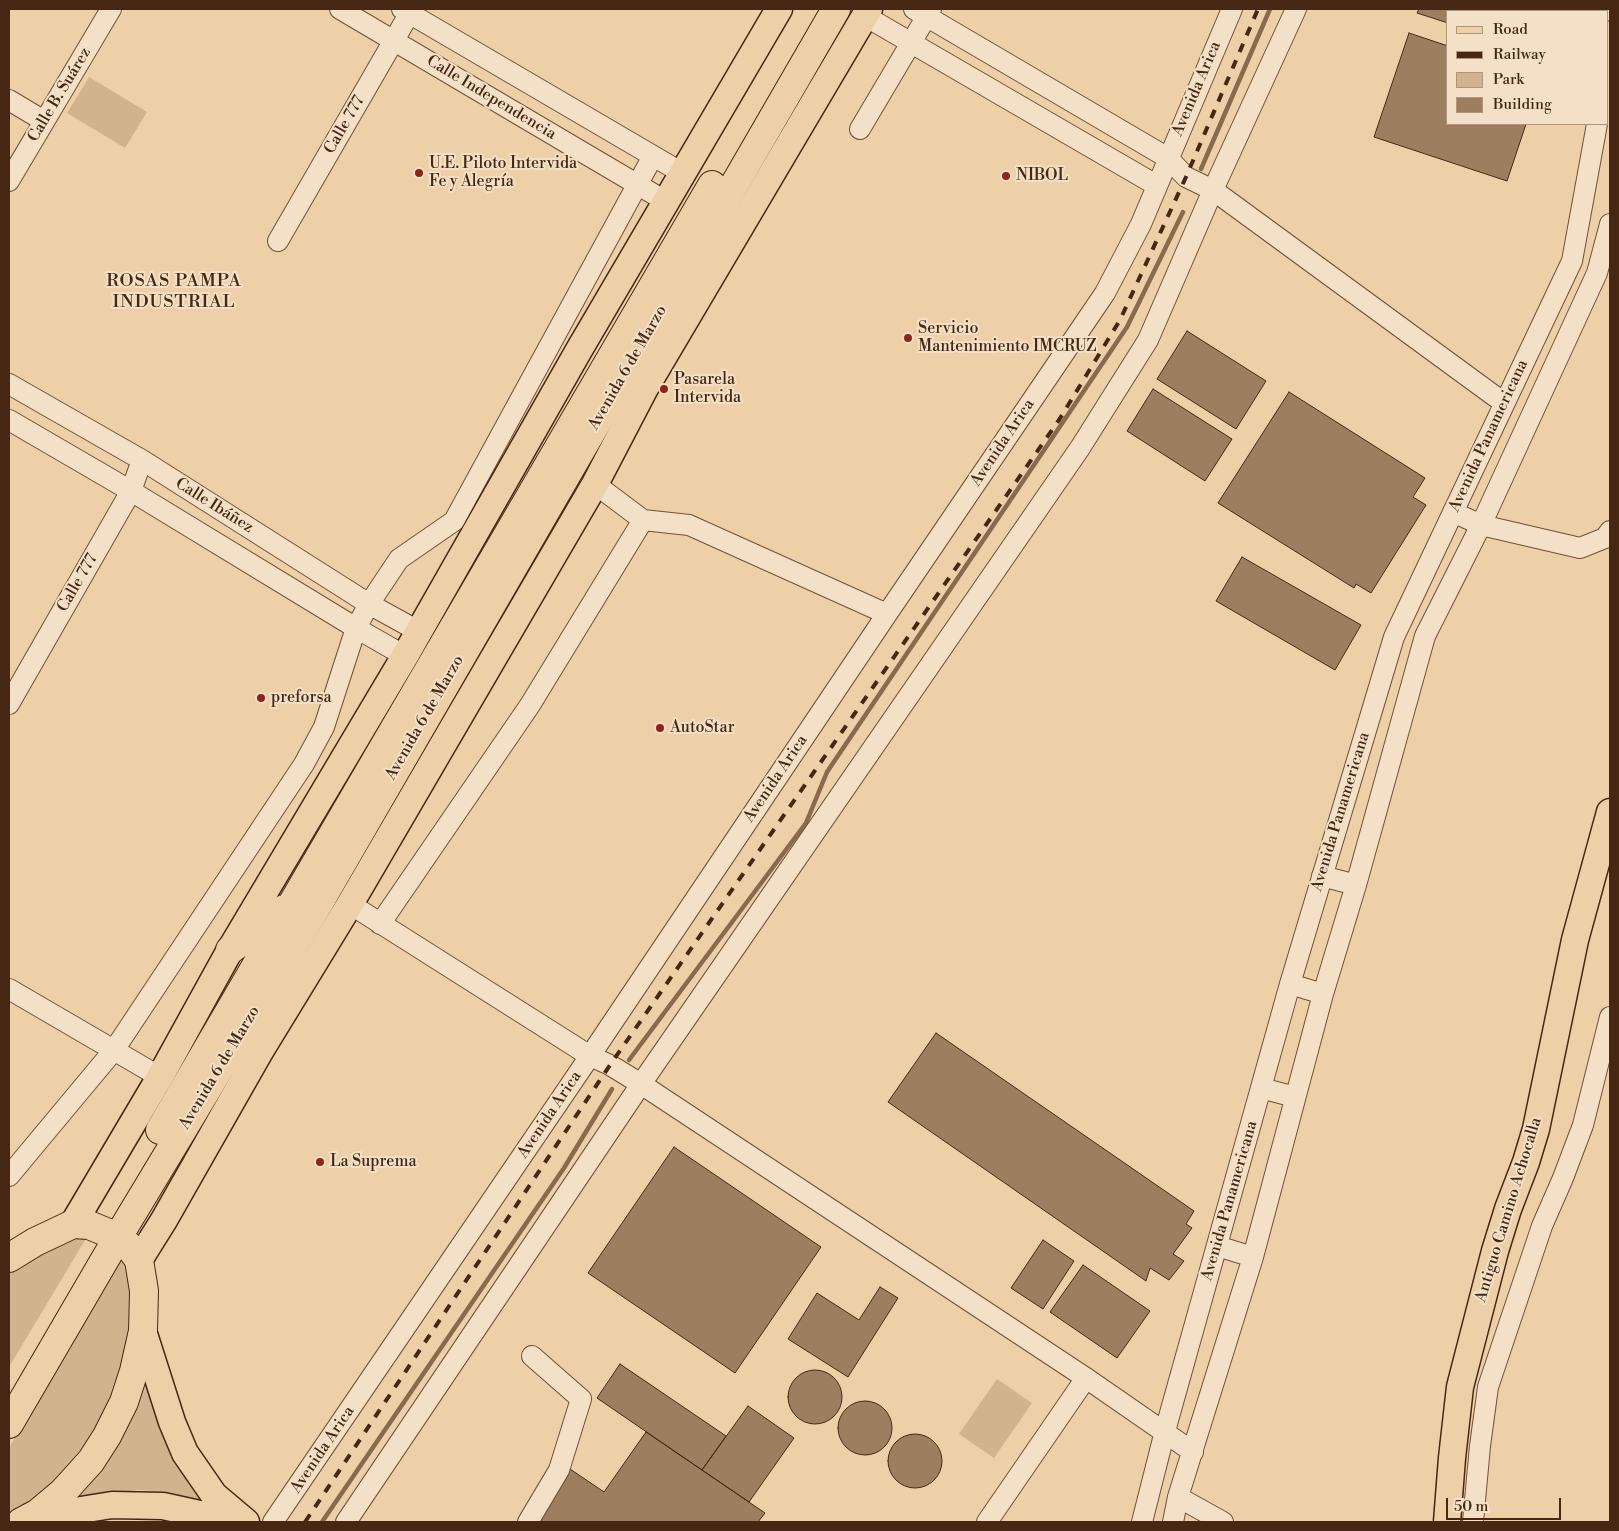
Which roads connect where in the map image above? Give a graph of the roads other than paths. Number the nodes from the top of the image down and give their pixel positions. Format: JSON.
{"nodes":[{"id":1,"x":111,"y":9,"type":"edge"},
{"id":2,"x":340,"y":9,"type":"edge"},
{"id":3,"x":780,"y":9,"type":"edge"},
{"id":4,"x":814,"y":9,"type":"edge"},
{"id":5,"x":836,"y":9,"type":"edge"},
{"id":6,"x":1232,"y":9,"type":"edge"},
{"id":7,"x":1296,"y":9,"type":"edge"},
{"id":8,"x":408,"y":10,"type":"edge"},
{"id":9,"x":924,"y":11,"type":"edge"},
{"id":10,"x":867,"y":12,"type":"edge"},
{"id":11,"x":394,"y":40,"type":"junction"},
{"id":12,"x":911,"y":43,"type":"junction"},
{"id":13,"x":9,"y":100,"type":"edge"},
{"id":14,"x":44,"y":121,"type":"junction"},
{"id":15,"x":1597,"y":125,"type":"edge"},
{"id":16,"x":860,"y":129,"type":"dead end"},
{"id":17,"x":653,"y":156,"type":"junction"},
{"id":18,"x":1168,"y":158,"type":"junction"},
{"id":19,"x":684,"y":174,"type":"junction"},
{"id":20,"x":9,"y":181,"type":"edge"},
{"id":21,"x":637,"y":184,"type":"junction"},
{"id":22,"x":1156,"y":185,"type":"junction"},
{"id":23,"x":1213,"y":190,"type":"junction"},
{"id":24,"x":667,"y":202,"type":"junction"},
{"id":25,"x":1610,"y":224,"type":"edge"},
{"id":26,"x":278,"y":242,"type":"dead end"},
{"id":27,"x":1572,"y":261,"type":"junction"},
{"id":28,"x":1603,"y":276,"type":"edge"},
{"id":29,"x":9,"y":384,"type":"edge"},
{"id":30,"x":1504,"y":403,"type":"junction"},
{"id":31,"x":9,"y":420,"type":"edge"},
{"id":32,"x":142,"y":460,"type":"junction"},
{"id":33,"x":595,"y":484,"type":"junction"},
{"id":34,"x":131,"y":491,"type":"junction"},
{"id":35,"x":1453,"y":512,"type":"junction"},
{"id":36,"x":643,"y":520,"type":"junction"},
{"id":37,"x":1481,"y":525,"type":"junction"},
{"id":38,"x":1610,"y":531,"type":"edge"},
{"id":39,"x":369,"y":604,"type":"junction"},
{"id":40,"x":887,"y":614,"type":"junction"},
{"id":41,"x":1398,"y":627,"type":"junction"},
{"id":42,"x":356,"y":628,"type":"junction"},
{"id":43,"x":418,"y":631,"type":"junction"},
{"id":44,"x":1425,"y":636,"type":"junction"},
{"id":45,"x":404,"y":656,"type":"junction"},
{"id":46,"x":9,"y":704,"type":"edge"},
{"id":47,"x":1358,"y":756,"type":"junction"},
{"id":48,"x":1389,"y":765,"type":"junction"},
{"id":49,"x":1610,"y":812,"type":"edge"},
{"id":50,"x":1322,"y":876,"type":"junction"},
{"id":51,"x":1356,"y":885,"type":"junction"},
{"id":52,"x":294,"y":902,"type":"junction"},
{"id":53,"x":350,"y":904,"type":"junction"},
{"id":54,"x":380,"y":924,"type":"junction"},
{"id":55,"x":230,"y":950,"type":"junction"},
{"id":56,"x":1290,"y":984,"type":"junction"},
{"id":57,"x":9,"y":989,"type":"edge"},
{"id":58,"x":1323,"y":994,"type":"junction"},
{"id":59,"x":1610,"y":1018,"type":"edge"},
{"id":60,"x":114,"y":1050,"type":"junction"},
{"id":61,"x":590,"y":1056,"type":"junction"},
{"id":62,"x":160,"y":1077,"type":"junction"},
{"id":63,"x":642,"y":1084,"type":"junction"},
{"id":64,"x":1261,"y":1088,"type":"junction"},
{"id":65,"x":1295,"y":1097,"type":"junction"},
{"id":66,"x":9,"y":1176,"type":"edge"},
{"id":67,"x":73,"y":1224,"type":"junction"},
{"id":68,"x":110,"y":1234,"type":"junction"},
{"id":69,"x":1217,"y":1246,"type":"junction"},
{"id":70,"x":1253,"y":1257,"type":"junction"},
{"id":71,"x":9,"y":1258,"type":"edge"},
{"id":72,"x":138,"y":1260,"type":"junction"},
{"id":73,"x":144,"y":1331,"type":"junction"},
{"id":74,"x":532,"y":1356,"type":"dead end"},
{"id":75,"x":1086,"y":1378,"type":"junction"},
{"id":76,"x":9,"y":1390,"type":"edge"},
{"id":77,"x":9,"y":1424,"type":"edge"},
{"id":78,"x":1165,"y":1431,"type":"junction"},
{"id":79,"x":1193,"y":1452,"type":"junction"},
{"id":80,"x":1178,"y":1497,"type":"junction"},
{"id":81,"x":37,"y":1520,"type":"edge"},
{"id":82,"x":226,"y":1522,"type":"edge"},
{"id":83,"x":246,"y":1522,"type":"edge"},
{"id":84,"x":273,"y":1522,"type":"edge"},
{"id":85,"x":346,"y":1522,"type":"edge"},
{"id":86,"x":528,"y":1522,"type":"edge"},
{"id":87,"x":987,"y":1522,"type":"edge"},
{"id":88,"x":1142,"y":1522,"type":"edge"},
{"id":89,"x":1172,"y":1522,"type":"edge"},
{"id":90,"x":1222,"y":1522,"type":"edge"},
{"id":91,"x":1448,"y":1522,"type":"edge"},
{"id":92,"x":1473,"y":1522,"type":"edge"}],
"edges":[{"from":1,"to":14,"type":"street","name":"Calle B. Suárez"},
{"from":2,"to":11,"type":"street","name":"Calle Independencia"},
{"from":3,"to":19,"type":"main road"},
{"from":4,"to":52,"type":"highway","name":"Avenida 6 de Marzo"},
{"from":5,"to":68,"type":"highway","name":"Avenida 6 de Marzo"},
{"from":6,"to":18,"type":"street","name":"Avenida Arica"},
{"from":7,"to":23,"type":"street"},
{"from":8,"to":11,"type":"street","name":"Calle 777"},
{"from":8,"to":17,"type":"street","name":"Calle Independencia"},
{"from":9,"to":12,"type":"street"},
{"from":9,"to":18,"type":"street"},
{"from":10,"to":12,"type":"street"},
{"from":10,"to":33,"type":"main road","name":"Avenida 6 de Marzo"},
{"from":11,"to":21,"type":"street","name":"Calle Independencia"},
{"from":11,"to":26,"type":"street","name":"Calle 777"},
{"from":12,"to":16,"type":"street"},
{"from":12,"to":22,"type":"street"},
{"from":13,"to":14,"type":"street"},
{"from":14,"to":20,"type":"street","name":"Calle B. Suárez"},
{"from":15,"to":27,"type":"street","name":"Avenida Panamericana"},
{"from":17,"to":19,"type":"street","name":"Calle Independencia"},
{"from":17,"to":21,"type":"street"},
{"from":18,"to":22,"type":"street","name":"Avenida Arica"},
{"from":18,"to":23,"type":"street"},
{"from":19,"to":24,"type":"main road"},
{"from":21,"to":24,"type":"street","name":"Calle Independencia"},
{"from":21,"to":39,"type":"street"},
{"from":22,"to":40,"type":"street","name":"Avenida Arica"},
{"from":23,"to":30,"type":"street"},
{"from":23,"to":63,"type":"street"},
{"from":24,"to":43,"type":"main road"},
{"from":25,"to":28,"type":"street","name":"Avenida Panamericana"},
{"from":27,"to":28,"type":"street"},
{"from":27,"to":30,"type":"street","name":"Avenida Panamericana"},
{"from":28,"to":37,"type":"street","name":"Avenida Panamericana"},
{"from":29,"to":32,"type":"street","name":"Calle Ibáñez"},
{"from":30,"to":35,"type":"street","name":"Avenida Panamericana"},
{"from":31,"to":34,"type":"street","name":"Calle Ibáñez"},
{"from":32,"to":34,"type":"street","name":"Calle 777"},
{"from":32,"to":39,"type":"street","name":"Calle Ibáñez"},
{"from":33,"to":36,"type":"street"},
{"from":33,"to":53,"type":"main road","name":"Avenida 6 de Marzo"},
{"from":34,"to":42,"type":"street","name":"Calle Ibáñez"},
{"from":34,"to":46,"type":"street","name":"Calle 777"},
{"from":35,"to":37,"type":"street"},
{"from":35,"to":41,"type":"street","name":"Avenida Panamericana"},
{"from":36,"to":40,"type":"street"},
{"from":36,"to":54,"type":"street"},
{"from":37,"to":38,"type":"street"},
{"from":37,"to":44,"type":"street","name":"Avenida Panamericana"},
{"from":39,"to":42,"type":"street"},
{"from":39,"to":43,"type":"street","name":"Calle Ibáñez"},
{"from":40,"to":61,"type":"street","name":"Avenida Arica"},
{"from":41,"to":44,"type":"street"},
{"from":41,"to":47,"type":"street","name":"Avenida Panamericana"},
{"from":42,"to":45,"type":"street","name":"Calle Ibáñez"},
{"from":42,"to":60,"type":"street"},
{"from":43,"to":45,"type":"main road"},
{"from":44,"to":48,"type":"street","name":"Avenida Panamericana"},
{"from":45,"to":55,"type":"main road"},
{"from":47,"to":48,"type":"street"},
{"from":47,"to":50,"type":"street","name":"Avenida Panamericana"},
{"from":48,"to":51,"type":"street","name":"Avenida Panamericana"},
{"from":49,"to":91,"type":"main road","name":"Antiguo Camino Achocalla"},
{"from":50,"to":51,"type":"street"},
{"from":50,"to":56,"type":"street","name":"Avenida Panamericana"},
{"from":51,"to":58,"type":"street","name":"Avenida Panamericana"},
{"from":52,"to":55,"type":"highway"},
{"from":52,"to":68,"type":"highway","name":"Avenida 6 de Marzo"},
{"from":53,"to":54,"type":"street"},
{"from":53,"to":72,"type":"main road","name":"Avenida 6 de Marzo"},
{"from":54,"to":61,"type":"street"},
{"from":55,"to":62,"type":"main road"},
{"from":56,"to":58,"type":"street"},
{"from":56,"to":64,"type":"street","name":"Avenida Panamericana"},
{"from":57,"to":60,"type":"street"},
{"from":58,"to":65,"type":"street","name":"Avenida Panamericana"},
{"from":59,"to":92,"type":"street"},
{"from":60,"to":62,"type":"street"},
{"from":60,"to":66,"type":"street"},
{"from":61,"to":63,"type":"street"},
{"from":61,"to":84,"type":"street","name":"Avenida Arica"},
{"from":62,"to":67,"type":"main road"},
{"from":63,"to":75,"type":"street"},
{"from":63,"to":85,"type":"street"},
{"from":64,"to":65,"type":"street"},
{"from":64,"to":69,"type":"street","name":"Avenida Panamericana"},
{"from":65,"to":70,"type":"street","name":"Avenida Panamericana"},
{"from":67,"to":68,"type":"highway"},
{"from":67,"to":71,"type":"highway"},
{"from":68,"to":72,"type":"highway"},
{"from":68,"to":76,"type":"highway","name":"Avenida 6 de Marzo"},
{"from":68,"to":77,"type":"highway","name":"Avenida 6 de Marzo"},
{"from":69,"to":70,"type":"street"},
{"from":69,"to":78,"type":"street","name":"Avenida Panamericana"},
{"from":70,"to":79,"type":"street","name":"Avenida Panamericana"},
{"from":72,"to":73,"type":"highway"},
{"from":73,"to":81,"type":"highway"},
{"from":73,"to":83,"type":"main road"},
{"from":74,"to":86,"type":"street"},
{"from":75,"to":78,"type":"street"},
{"from":75,"to":87,"type":"street"},
{"from":78,"to":79,"type":"street"},
{"from":78,"to":88,"type":"street","name":"Avenida Panamericana"},
{"from":79,"to":80,"type":"street","name":"Avenida Panamericana"},
{"from":80,"to":89,"type":"street","name":"Avenida Panamericana"},
{"from":80,"to":90,"type":"street"},
{"from":81,"to":82,"type":"main road"}]}
